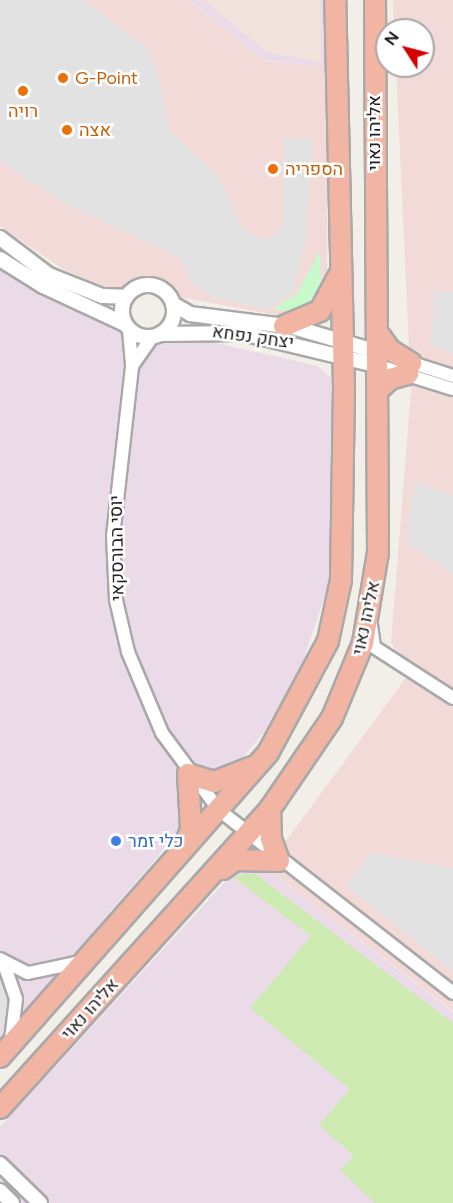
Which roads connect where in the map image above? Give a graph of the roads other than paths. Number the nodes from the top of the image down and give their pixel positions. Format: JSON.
{"nodes":[{"id":1,"x":335,"y":0,"type":"edge"},
{"id":2,"x":375,"y":0,"type":"edge"},
{"id":3,"x":0,"y":238,"type":"edge"},
{"id":4,"x":0,"y":259,"type":"edge"},
{"id":5,"x":342,"y":265,"type":"junction"},
{"id":6,"x":126,"y":297,"type":"junction"},
{"id":7,"x":173,"y":304,"type":"junction"},
{"id":8,"x":284,"y":326,"type":"junction"},
{"id":9,"x":127,"y":327,"type":"junction"},
{"id":10,"x":156,"y":335,"type":"junction"},
{"id":11,"x":344,"y":347,"type":"junction"},
{"id":12,"x":378,"y":350,"type":"junction"},
{"id":13,"x":132,"y":367,"type":"junction"},
{"id":14,"x":410,"y":368,"type":"junction"},
{"id":15,"x":453,"y":376,"type":"edge"},
{"id":16,"x":379,"y":389,"type":"junction"},
{"id":17,"x":453,"y":389,"type":"edge"},
{"id":18,"x":370,"y":615,"type":"junction"},
{"id":19,"x":453,"y":698,"type":"edge"},
{"id":20,"x":262,"y":761,"type":"junction"},
{"id":21,"x":188,"y":774,"type":"junction"},
{"id":22,"x":270,"y":809,"type":"junction"},
{"id":23,"x":219,"y":810,"type":"junction"},
{"id":24,"x":248,"y":836,"type":"junction"},
{"id":25,"x":182,"y":851,"type":"junction"},
{"id":26,"x":279,"y":861,"type":"junction"},
{"id":27,"x":212,"y":877,"type":"junction"},
{"id":28,"x":87,"y":959,"type":"junction"},
{"id":29,"x":2,"y":961,"type":"edge"},
{"id":30,"x":453,"y":993,"type":"edge"},
{"id":31,"x":4,"y":1053,"type":"edge"},
{"id":32,"x":0,"y":1108,"type":"edge"},
{"id":33,"x":0,"y":1164,"type":"edge"},
{"id":34,"x":0,"y":1191,"type":"edge"},
{"id":35,"x":12,"y":1203,"type":"edge"},
{"id":36,"x":40,"y":1203,"type":"edge"}],
"edges":[{"from":1,"to":5,"type":"highway","name":"אליהו נאוי"},
{"from":2,"to":12,"type":"highway","name":"אליהו נאוי"},
{"from":3,"to":6,"type":"street"},
{"from":4,"to":9,"type":"street"},
{"from":5,"to":8,"type":"highway"},
{"from":5,"to":11,"type":"highway","name":"אליהו נאוי"},
{"from":6,"to":7,"type":"street"},
{"from":6,"to":9,"type":"street"},
{"from":7,"to":8,"type":"street","name":"יצחק נפחא"},
{"from":7,"to":10,"type":"street"},
{"from":8,"to":11,"type":"street","name":"יצחק נפחא"},
{"from":9,"to":10,"type":"street"},
{"from":9,"to":13,"type":"street","name":"יוסי הבורסקאי"},
{"from":10,"to":11,"type":"street","name":"יצחק נפחא"},
{"from":10,"to":13,"type":"street","name":"יוסי הבורסקאי"},
{"from":11,"to":12,"type":"street"},
{"from":11,"to":20,"type":"highway","name":"אליהו נאוי"},
{"from":12,"to":14,"type":"street"},
{"from":12,"to":14,"type":"highway"},
{"from":12,"to":16,"type":"highway","name":"אליהו נאוי"},
{"from":13,"to":21,"type":"street","name":"יוסי הבורסקאי"},
{"from":14,"to":15,"type":"street"},
{"from":14,"to":16,"type":"highway"},
{"from":14,"to":17,"type":"street"},
{"from":16,"to":18,"type":"highway","name":"אליהו נאוי"},
{"from":18,"to":19,"type":"street"},
{"from":18,"to":22,"type":"highway","name":"אליהו נאוי"},
{"from":20,"to":21,"type":"highway"},
{"from":20,"to":23,"type":"highway","name":"אליהו נאוי"},
{"from":21,"to":23,"type":"street","name":"יוסי הבורסקאי"},
{"from":21,"to":25,"type":"highway"},
{"from":22,"to":24,"type":"highway","name":"אליהו נאוי"},
{"from":22,"to":26,"type":"highway"},
{"from":23,"to":24,"type":"street","name":"יוסי הבורסקאי"},
{"from":23,"to":25,"type":"highway","name":"אליהו נאוי"},
{"from":24,"to":26,"type":"street","name":"יוסי הבורסקאי"},
{"from":24,"to":27,"type":"highway","name":"אליהו נאוי"},
{"from":25,"to":28,"type":"highway","name":"אליהו נאוי"},
{"from":26,"to":27,"type":"highway"},
{"from":26,"to":30,"type":"street","name":"יוסי הבורסקאי"},
{"from":27,"to":32,"type":"highway","name":"אליהו נאוי"},
{"from":28,"to":29,"type":"street"},
{"from":28,"to":31,"type":"highway","name":"אליהו נאוי"},
{"from":29,"to":31,"type":"street"},
{"from":33,"to":36,"type":"street"},
{"from":34,"to":35,"type":"street"}]}
